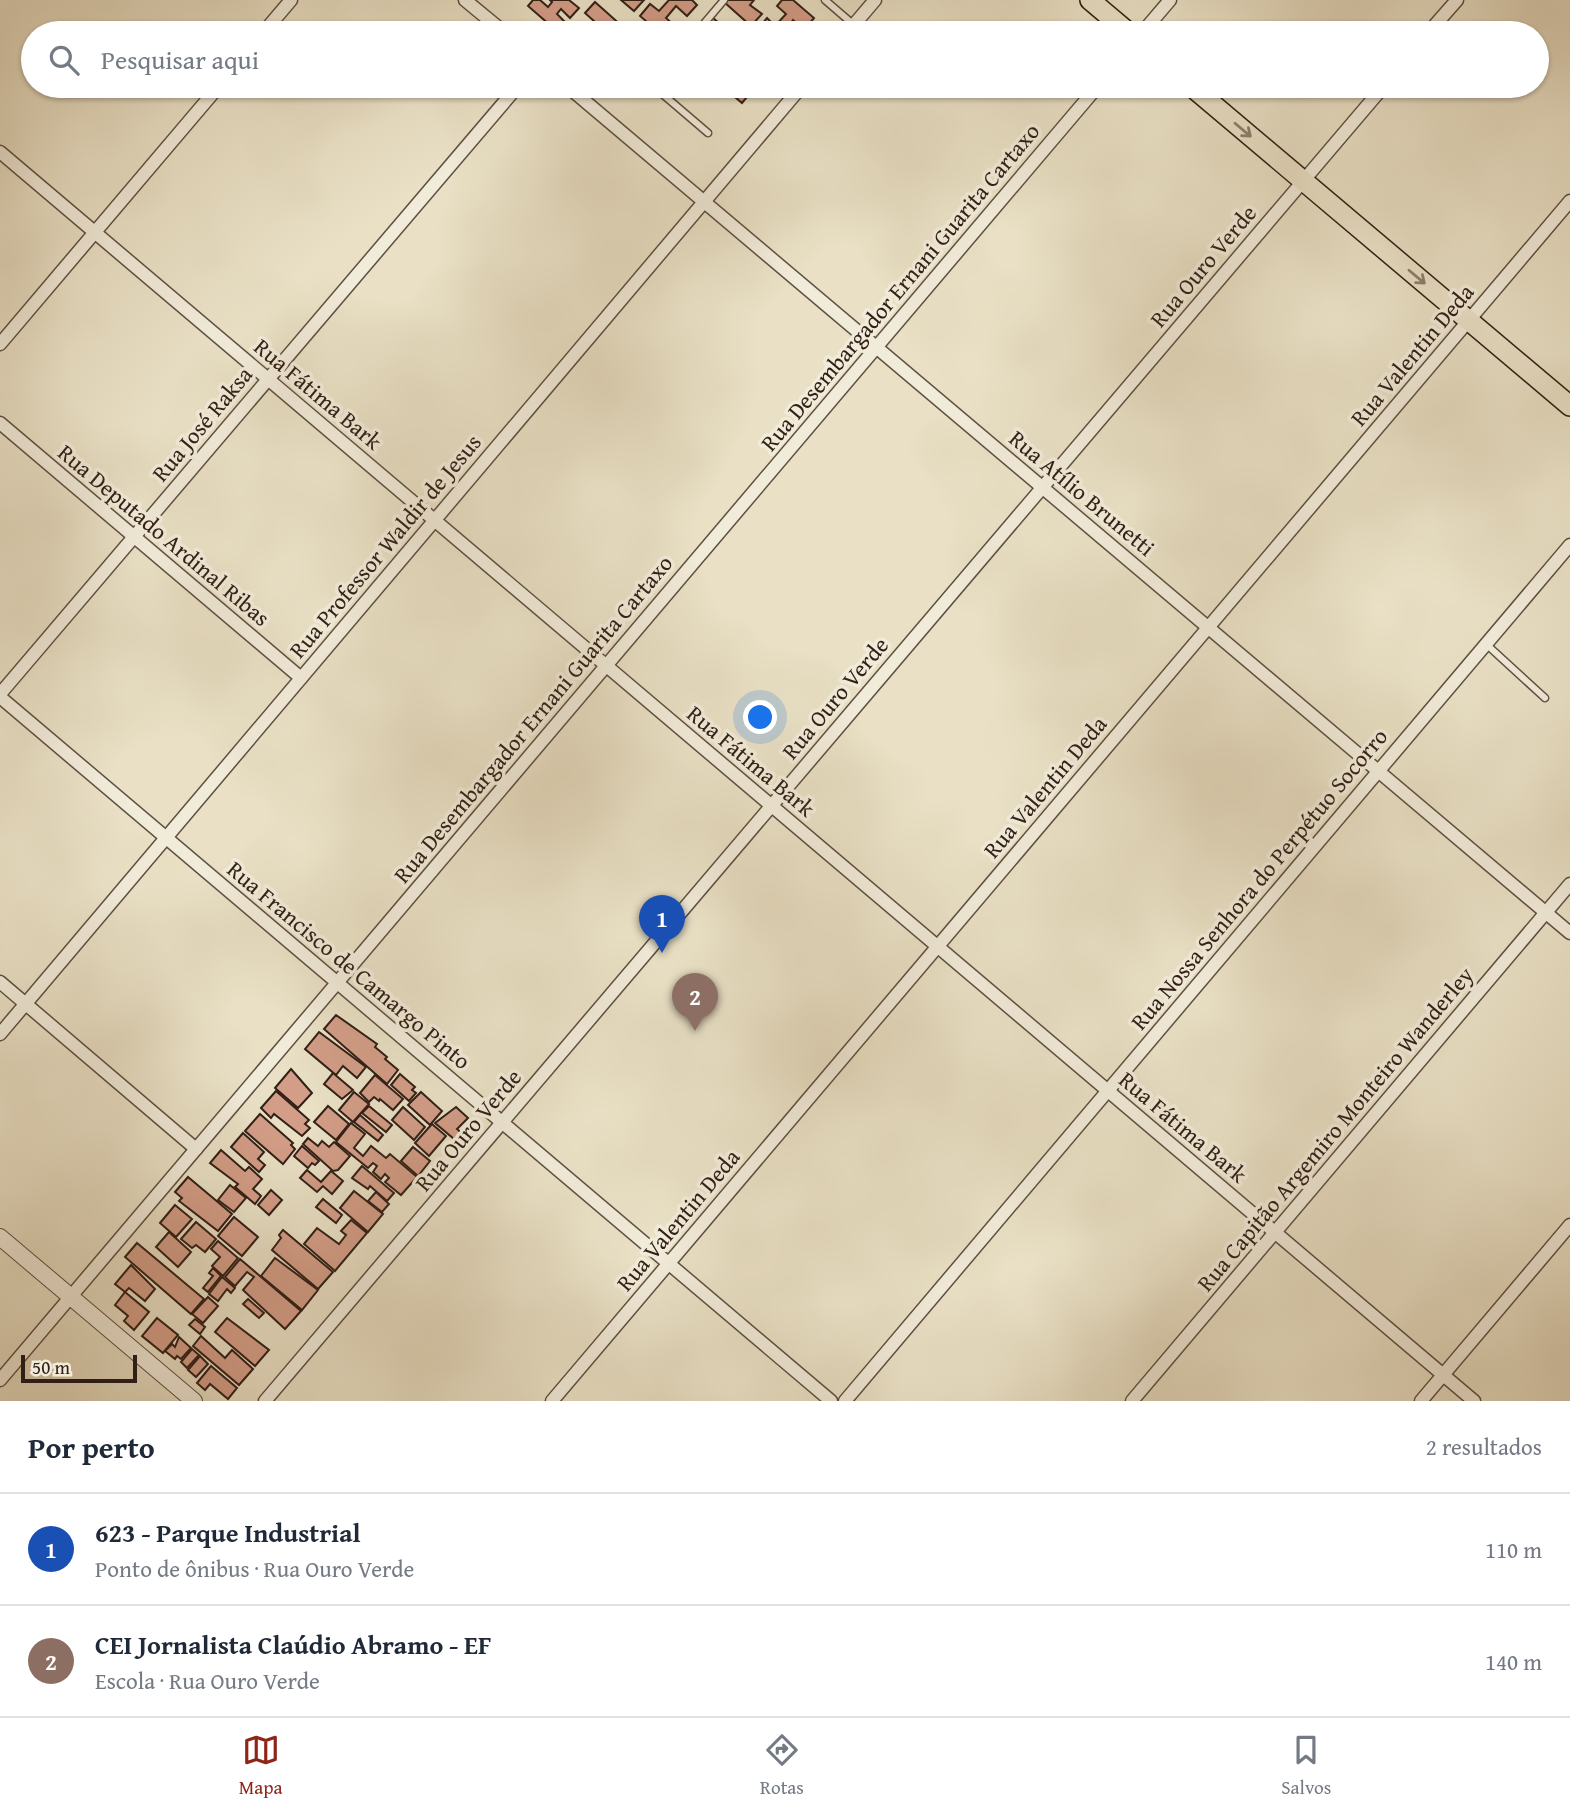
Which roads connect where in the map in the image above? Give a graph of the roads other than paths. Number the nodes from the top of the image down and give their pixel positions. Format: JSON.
{"nodes":[{"id":1,"x":291,"y":0,"type":"edge"},
{"id":2,"x":465,"y":0,"type":"edge"},
{"id":3,"x":724,"y":0,"type":"edge"},
{"id":4,"x":825,"y":0,"type":"edge"},
{"id":5,"x":875,"y":0,"type":"edge"},
{"id":6,"x":1090,"y":0,"type":"edge"},
{"id":7,"x":1170,"y":0,"type":"edge"},
{"id":8,"x":1457,"y":0,"type":"edge"},
{"id":9,"x":273,"y":21,"type":"edge"},
{"id":10,"x":490,"y":21,"type":"edge"},
{"id":11,"x":706,"y":21,"type":"edge"},
{"id":12,"x":843,"y":21,"type":"edge"},
{"id":13,"x":857,"y":21,"type":"edge"},
{"id":14,"x":1115,"y":21,"type":"edge"},
{"id":15,"x":1152,"y":21,"type":"edge"},
{"id":16,"x":1439,"y":21,"type":"edge"},
{"id":17,"x":209,"y":98,"type":"edge"},
{"id":18,"x":508,"y":98,"type":"edge"},
{"id":19,"x":581,"y":98,"type":"edge"},
{"id":20,"x":667,"y":98,"type":"edge"},
{"id":21,"x":792,"y":98,"type":"edge"},
{"id":22,"x":1088,"y":98,"type":"edge"},
{"id":23,"x":1205,"y":98,"type":"edge"},
{"id":24,"x":1374,"y":98,"type":"edge"},
{"id":25,"x":708,"y":133,"type":"dead end"},
{"id":26,"x":0,"y":152,"type":"edge"},
{"id":27,"x":1303,"y":180,"type":"junction"},
{"id":28,"x":1570,"y":201,"type":"edge"},
{"id":29,"x":704,"y":202,"type":"junction"},
{"id":30,"x":94,"y":232,"type":"junction"},
{"id":31,"x":1468,"y":320,"type":"junction"},
{"id":32,"x":0,"y":344,"type":"edge"},
{"id":33,"x":876,"y":347,"type":"junction"},
{"id":34,"x":268,"y":379,"type":"junction"},
{"id":35,"x":1570,"y":406,"type":"edge"},
{"id":36,"x":0,"y":423,"type":"edge"},
{"id":37,"x":1042,"y":487,"type":"junction"},
{"id":38,"x":435,"y":520,"type":"junction"},
{"id":39,"x":134,"y":537,"type":"junction"},
{"id":40,"x":1570,"y":545,"type":"edge"},
{"id":41,"x":1208,"y":627,"type":"junction"},
{"id":42,"x":1486,"y":644,"type":"junction"},
{"id":43,"x":606,"y":666,"type":"junction"},
{"id":44,"x":301,"y":678,"type":"junction"},
{"id":45,"x":0,"y":696,"type":"edge"},
{"id":46,"x":1545,"y":698,"type":"dead end"},
{"id":47,"x":1378,"y":771,"type":"junction"},
{"id":48,"x":771,"y":806,"type":"junction"},
{"id":49,"x":166,"y":838,"type":"junction"},
{"id":50,"x":1570,"y":884,"type":"edge"},
{"id":51,"x":1546,"y":912,"type":"junction"},
{"id":52,"x":1570,"y":933,"type":"edge"},
{"id":53,"x":937,"y":946,"type":"junction"},
{"id":54,"x":0,"y":982,"type":"edge"},
{"id":55,"x":337,"y":983,"type":"junction"},
{"id":56,"x":25,"y":1004,"type":"junction"},
{"id":57,"x":0,"y":1034,"type":"edge"},
{"id":58,"x":1108,"y":1090,"type":"junction"},
{"id":59,"x":502,"y":1122,"type":"junction"},
{"id":60,"x":196,"y":1149,"type":"junction"},
{"id":61,"x":1570,"y":1225,"type":"edge"},
{"id":62,"x":1275,"y":1232,"type":"junction"},
{"id":63,"x":0,"y":1237,"type":"edge"},
{"id":64,"x":668,"y":1264,"type":"junction"},
{"id":65,"x":71,"y":1297,"type":"junction"},
{"id":66,"x":1443,"y":1375,"type":"junction"},
{"id":67,"x":0,"y":1380,"type":"edge"},
{"id":68,"x":194,"y":1401,"type":"edge"},
{"id":69,"x":265,"y":1401,"type":"edge"},
{"id":70,"x":552,"y":1401,"type":"edge"},
{"id":71,"x":831,"y":1401,"type":"edge"},
{"id":72,"x":845,"y":1401,"type":"edge"},
{"id":73,"x":1132,"y":1401,"type":"edge"},
{"id":74,"x":1421,"y":1401,"type":"edge"},
{"id":75,"x":1474,"y":1401,"type":"edge"}],
"edges":[{"from":1,"to":9,"type":"street"},
{"from":2,"to":10,"type":"street"},
{"from":3,"to":11,"type":"lane"},
{"from":4,"to":12,"type":"lane"},
{"from":5,"to":13,"type":"street"},
{"from":6,"to":14,"type":"main road"},
{"from":7,"to":15,"type":"street"},
{"from":8,"to":16,"type":"street"},
{"from":17,"to":30,"type":"street"},
{"from":18,"to":34,"type":"street","name":"Rua José Raksa"},
{"from":19,"to":29,"type":"street","name":"Rua Atílio Brunetti"},
{"from":20,"to":25,"type":"lane"},
{"from":21,"to":29,"type":"street","name":"Rua Professor Waldir de Jesus"},
{"from":22,"to":33,"type":"street","name":"Rua Desembargador Ernani Guarita Cartaxo"},
{"from":23,"to":27,"type":"main road","one_way":true},
{"from":24,"to":27,"type":"street","name":"Rua Ouro Verde"},
{"from":26,"to":30,"type":"street","name":"Rua Fátima Bark"},
{"from":27,"to":31,"type":"main road","one_way":true},
{"from":27,"to":37,"type":"street","name":"Rua Ouro Verde"},
{"from":28,"to":31,"type":"street","name":"Rua Valentin Deda"},
{"from":29,"to":33,"type":"street","name":"Rua Atílio Brunetti"},
{"from":29,"to":38,"type":"street","name":"Rua Professor Waldir de Jesus"},
{"from":30,"to":32,"type":"street"},
{"from":30,"to":34,"type":"street","name":"Rua Fátima Bark"},
{"from":31,"to":35,"type":"main road"},
{"from":31,"to":41,"type":"street","name":"Rua Valentin Deda"},
{"from":33,"to":37,"type":"street","name":"Rua Atílio Brunetti"},
{"from":33,"to":43,"type":"street","name":"Rua Desembargador Ernani Guarita Cartaxo"},
{"from":34,"to":38,"type":"street","name":"Rua Fátima Bark"},
{"from":34,"to":39,"type":"street","name":"Rua José Raksa"},
{"from":36,"to":39,"type":"street","name":"Rua Deputado Ardinal Ribas"},
{"from":37,"to":41,"type":"street","name":"Rua Atílio Brunetti"},
{"from":37,"to":48,"type":"street","name":"Rua Ouro Verde"},
{"from":38,"to":43,"type":"street","name":"Rua Fátima Bark"},
{"from":38,"to":44,"type":"street","name":"Rua Professor Waldir de Jesus"},
{"from":39,"to":44,"type":"street","name":"Rua Deputado Ardinal Ribas"},
{"from":39,"to":45,"type":"street","name":"Rua José Raksa"},
{"from":40,"to":42,"type":"street","name":"Rua Nossa Senhora do Perpétuo Socorro"},
{"from":41,"to":47,"type":"street","name":"Rua Atílio Brunetti"},
{"from":41,"to":53,"type":"street","name":"Rua Valentin Deda"},
{"from":42,"to":46,"type":"lane"},
{"from":42,"to":47,"type":"street","name":"Rua Nossa Senhora do Perpétuo Socorro"},
{"from":43,"to":48,"type":"street","name":"Rua Fátima Bark"},
{"from":43,"to":55,"type":"street","name":"Rua Desembargador Ernani Guarita Cartaxo"},
{"from":44,"to":49,"type":"street","name":"Rua Professor Waldir de Jesus"},
{"from":45,"to":49,"type":"street","name":"Rua Francisco de Camargo Pinto"},
{"from":47,"to":51,"type":"street","name":"Rua Atílio Brunetti"},
{"from":47,"to":58,"type":"street","name":"Rua Nossa Senhora do Perpétuo Socorro"},
{"from":48,"to":53,"type":"street","name":"Rua Fátima Bark"},
{"from":48,"to":59,"type":"street","name":"Rua Ouro Verde"},
{"from":49,"to":55,"type":"street","name":"Rua Francisco de Camargo Pinto"},
{"from":49,"to":56,"type":"street","name":"Rua Professor Waldir de Jesus"},
{"from":50,"to":51,"type":"street","name":"Rua Capitão Argemiro Monteiro Wanderley"},
{"from":51,"to":52,"type":"street","name":"Rua Atílio Brunetti"},
{"from":51,"to":62,"type":"street","name":"Rua Capitão Argemiro Monteiro Wanderley"},
{"from":53,"to":58,"type":"street","name":"Rua Fátima Bark"},
{"from":53,"to":64,"type":"street","name":"Rua Valentin Deda"},
{"from":54,"to":56,"type":"street"},
{"from":55,"to":59,"type":"street","name":"Rua Francisco de Camargo Pinto"},
{"from":55,"to":60,"type":"street","name":"Rua Desembargador Ernani Guarita Cartaxo"},
{"from":56,"to":57,"type":"street","name":"Rua Professor Waldir de Jesus"},
{"from":56,"to":60,"type":"street"},
{"from":58,"to":62,"type":"street","name":"Rua Fátima Bark"},
{"from":58,"to":72,"type":"street","name":"Rua Nossa Senhora do Perpétuo Socorro"},
{"from":59,"to":64,"type":"street","name":"Rua Francisco de Camargo Pinto"},
{"from":59,"to":69,"type":"street","name":"Rua Ouro Verde"},
{"from":60,"to":65,"type":"street","name":"Rua Desembargador Ernani Guarita Cartaxo"},
{"from":61,"to":66,"type":"street"},
{"from":62,"to":66,"type":"street","name":"Rua Fátima Bark"},
{"from":62,"to":73,"type":"street","name":"Rua Capitão Argemiro Monteiro Wanderley"},
{"from":63,"to":65,"type":"street"},
{"from":64,"to":70,"type":"street","name":"Rua Valentin Deda"},
{"from":64,"to":71,"type":"street","name":"Rua Francisco de Camargo Pinto"},
{"from":65,"to":67,"type":"street","name":"Rua Desembargador Ernani Guarita Cartaxo"},
{"from":65,"to":68,"type":"street"},
{"from":66,"to":74,"type":"street"},
{"from":66,"to":75,"type":"street","name":"Rua Fátima Bark"}]}
